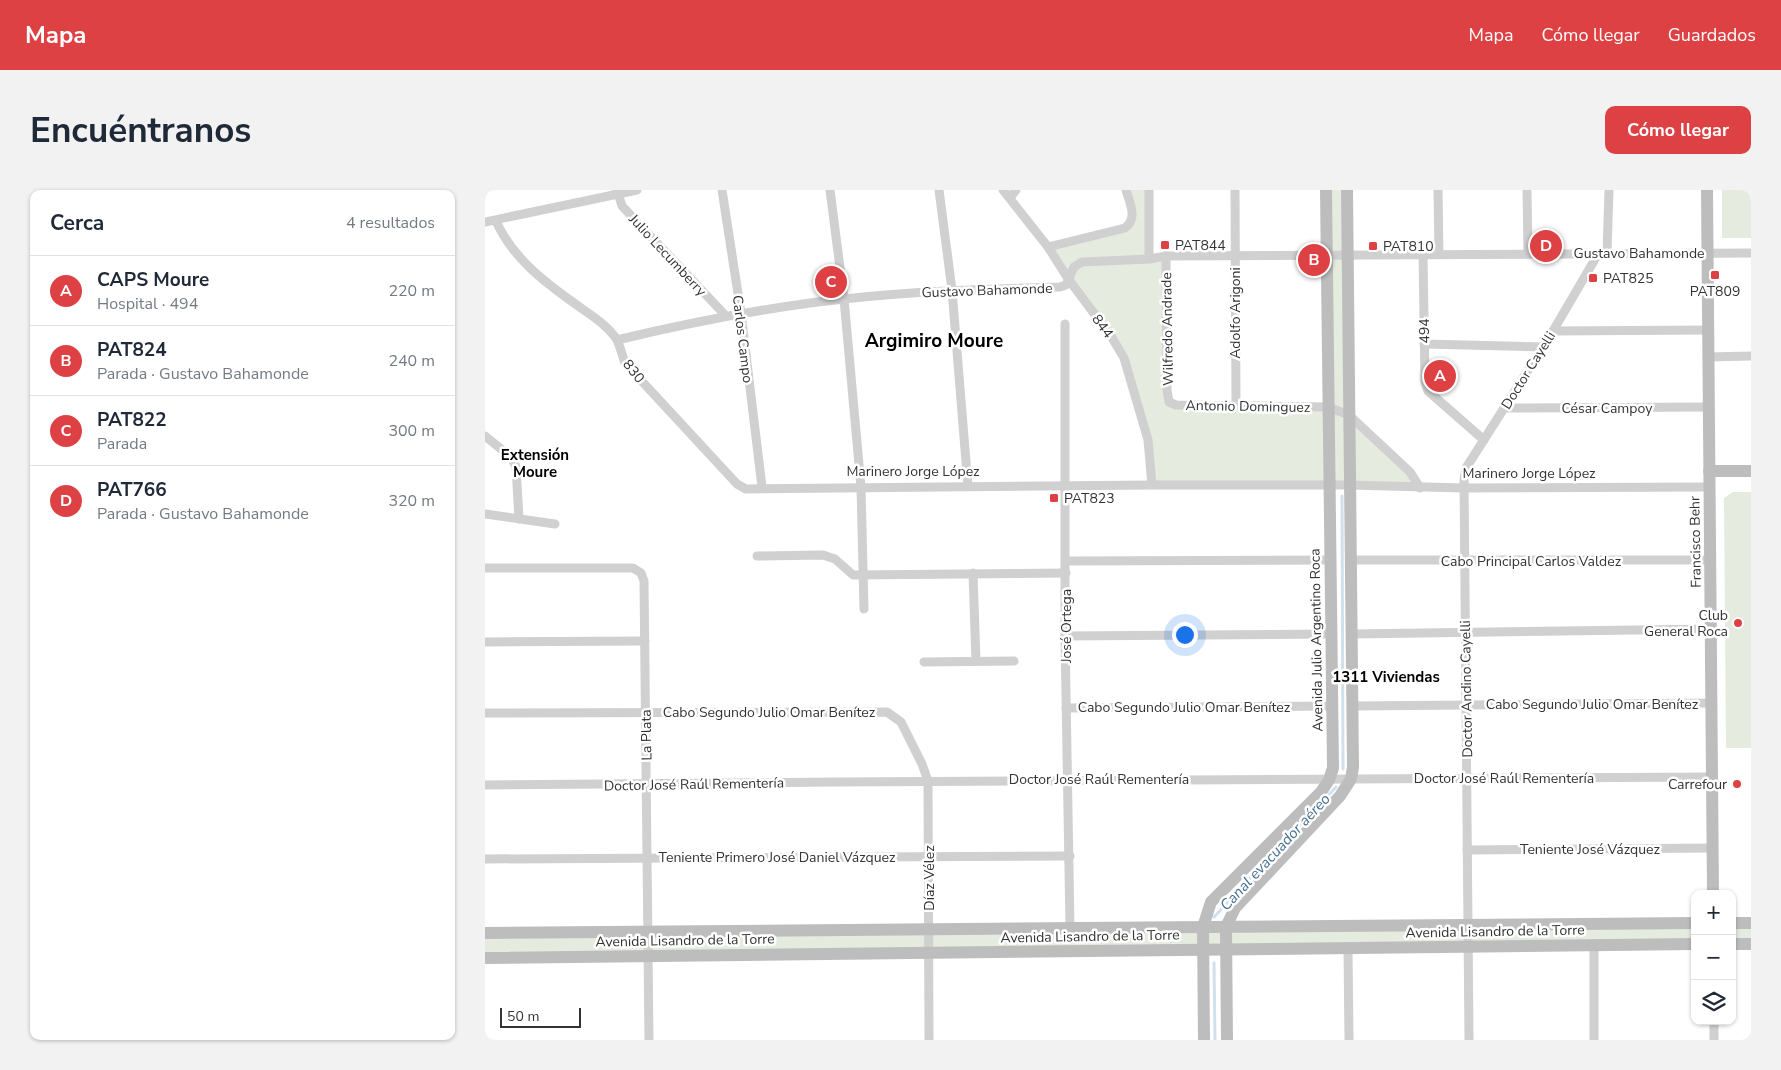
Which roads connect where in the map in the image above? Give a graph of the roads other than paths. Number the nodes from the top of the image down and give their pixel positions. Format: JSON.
{"nodes":[{"id":1,"x":637,"y":190,"type":"edge"},
{"id":2,"x":721,"y":190,"type":"edge"},
{"id":3,"x":830,"y":190,"type":"edge"},
{"id":4,"x":939,"y":190,"type":"edge"},
{"id":5,"x":1003,"y":190,"type":"edge"},
{"id":6,"x":1016,"y":190,"type":"edge"},
{"id":7,"x":1126,"y":190,"type":"edge"},
{"id":8,"x":1149,"y":190,"type":"edge"},
{"id":9,"x":1235,"y":190,"type":"edge"},
{"id":10,"x":1326,"y":190,"type":"edge"},
{"id":11,"x":1347,"y":190,"type":"edge"},
{"id":12,"x":1438,"y":190,"type":"edge"},
{"id":13,"x":1527,"y":190,"type":"edge"},
{"id":14,"x":1609,"y":190,"type":"edge"},
{"id":15,"x":1707,"y":190,"type":"edge"},
{"id":16,"x":618,"y":192,"type":"edge"},
{"id":17,"x":1010,"y":198,"type":"junction"},
{"id":18,"x":496,"y":221,"type":"junction"},
{"id":19,"x":485,"y":222,"type":"edge"},
{"id":20,"x":1048,"y":247,"type":"junction"},
{"id":21,"x":1708,"y":253,"type":"junction"},
{"id":22,"x":1751,"y":253,"type":"edge"},
{"id":23,"x":1423,"y":254,"type":"junction"},
{"id":24,"x":1439,"y":254,"type":"junction"},
{"id":25,"x":1527,"y":254,"type":"junction"},
{"id":26,"x":1603,"y":254,"type":"junction"},
{"id":27,"x":1326,"y":255,"type":"junction"},
{"id":28,"x":1347,"y":255,"type":"junction"},
{"id":29,"x":1166,"y":256,"type":"junction"},
{"id":30,"x":1235,"y":256,"type":"junction"},
{"id":31,"x":1149,"y":259,"type":"junction"},
{"id":32,"x":1069,"y":280,"type":"junction"},
{"id":33,"x":952,"y":290,"type":"junction"},
{"id":34,"x":844,"y":299,"type":"junction"},
{"id":35,"x":741,"y":313,"type":"junction"},
{"id":36,"x":726,"y":316,"type":"junction"},
{"id":37,"x":1065,"y":324,"type":"dead end"},
{"id":38,"x":1708,"y":330,"type":"junction"},
{"id":39,"x":1553,"y":331,"type":"junction"},
{"id":40,"x":617,"y":340,"type":"junction"},
{"id":41,"x":1424,"y":344,"type":"junction"},
{"id":42,"x":1543,"y":347,"type":"junction"},
{"id":43,"x":1751,"y":356,"type":"edge"},
{"id":44,"x":1708,"y":357,"type":"junction"},
{"id":45,"x":1169,"y":402,"type":"joint"},
{"id":46,"x":1236,"y":406,"type":"junction"},
{"id":47,"x":1327,"y":407,"type":"junction"},
{"id":48,"x":1709,"y":407,"type":"junction"},
{"id":49,"x":1504,"y":408,"type":"junction"},
{"id":50,"x":1349,"y":415,"type":"junction"},
{"id":51,"x":485,"y":436,"type":"edge"},
{"id":52,"x":1484,"y":440,"type":"junction"},
{"id":53,"x":1709,"y":471,"type":"junction"},
{"id":54,"x":1751,"y":471,"type":"edge"},
{"id":55,"x":1152,"y":485,"type":"junction"},
{"id":56,"x":1330,"y":485,"type":"junction"},
{"id":57,"x":1349,"y":485,"type":"junction"},
{"id":58,"x":967,"y":486,"type":"junction"},
{"id":59,"x":861,"y":487,"type":"junction"},
{"id":60,"x":1065,"y":487,"type":"junction"},
{"id":61,"x":1710,"y":487,"type":"junction"},
{"id":62,"x":762,"y":488,"type":"junction"},
{"id":63,"x":1419,"y":488,"type":"junction"},
{"id":64,"x":1464,"y":488,"type":"junction"},
{"id":65,"x":485,"y":514,"type":"edge"},
{"id":66,"x":519,"y":519,"type":"junction"},
{"id":67,"x":555,"y":524,"type":"dead end"},
{"id":68,"x":757,"y":556,"type":"dead end"},
{"id":69,"x":1330,"y":560,"type":"junction"},
{"id":70,"x":1351,"y":560,"type":"junction"},
{"id":71,"x":1710,"y":560,"type":"junction"},
{"id":72,"x":1066,"y":561,"type":"junction"},
{"id":73,"x":1465,"y":561,"type":"junction"},
{"id":74,"x":485,"y":568,"type":"edge"},
{"id":75,"x":973,"y":573,"type":"junction"},
{"id":76,"x":1066,"y":573,"type":"junction"},
{"id":77,"x":863,"y":575,"type":"junction"},
{"id":78,"x":864,"y":609,"type":"dead end"},
{"id":79,"x":1711,"y":629,"type":"junction"},
{"id":80,"x":1465,"y":632,"type":"junction"},
{"id":81,"x":1331,"y":634,"type":"junction"},
{"id":82,"x":1352,"y":634,"type":"junction"},
{"id":83,"x":1065,"y":636,"type":"junction"},
{"id":84,"x":645,"y":641,"type":"junction"},
{"id":85,"x":485,"y":642,"type":"edge"},
{"id":86,"x":976,"y":661,"type":"junction"},
{"id":87,"x":1014,"y":661,"type":"dead end"},
{"id":88,"x":924,"y":662,"type":"dead end"},
{"id":89,"x":1711,"y":703,"type":"junction"},
{"id":90,"x":1466,"y":705,"type":"junction"},
{"id":91,"x":1333,"y":706,"type":"junction"},
{"id":92,"x":1353,"y":706,"type":"junction"},
{"id":93,"x":1066,"y":708,"type":"junction"},
{"id":94,"x":646,"y":711,"type":"junction"},
{"id":95,"x":485,"y":712,"type":"edge"},
{"id":96,"x":901,"y":722,"type":"joint"},
{"id":97,"x":1712,"y":777,"type":"junction"},
{"id":98,"x":1067,"y":778,"type":"junction"},
{"id":99,"x":1467,"y":778,"type":"junction"},
{"id":100,"x":1351,"y":779,"type":"junction"},
{"id":101,"x":1329,"y":780,"type":"junction"},
{"id":102,"x":928,"y":781,"type":"junction"},
{"id":103,"x":646,"y":784,"type":"junction"},
{"id":104,"x":485,"y":786,"type":"edge"},
{"id":105,"x":1713,"y":848,"type":"junction"},
{"id":106,"x":1467,"y":850,"type":"junction"},
{"id":107,"x":928,"y":856,"type":"junction"},
{"id":108,"x":1070,"y":856,"type":"junction"},
{"id":109,"x":647,"y":858,"type":"junction"},
{"id":110,"x":485,"y":859,"type":"edge"},
{"id":111,"x":1713,"y":890,"type":"edge"},
{"id":112,"x":1691,"y":923,"type":"edge"},
{"id":113,"x":1736,"y":923,"type":"edge"},
{"id":114,"x":1751,"y":923,"type":"edge"},
{"id":115,"x":1468,"y":925,"type":"junction"},
{"id":116,"x":1071,"y":927,"type":"junction"},
{"id":117,"x":1203,"y":927,"type":"junction"},
{"id":118,"x":1227,"y":927,"type":"junction"},
{"id":119,"x":929,"y":930,"type":"junction"},
{"id":120,"x":648,"y":932,"type":"junction"},
{"id":121,"x":485,"y":933,"type":"edge"},
{"id":122,"x":1691,"y":944,"type":"edge"},
{"id":123,"x":1736,"y":944,"type":"edge"},
{"id":124,"x":1751,"y":944,"type":"edge"},
{"id":125,"x":1594,"y":945,"type":"junction"},
{"id":126,"x":1468,"y":947,"type":"junction"},
{"id":127,"x":1348,"y":948,"type":"junction"},
{"id":128,"x":1226,"y":949,"type":"junction"},
{"id":129,"x":1203,"y":950,"type":"junction"},
{"id":130,"x":929,"y":953,"type":"junction"},
{"id":131,"x":648,"y":956,"type":"junction"},
{"id":132,"x":485,"y":958,"type":"edge"},
{"id":133,"x":1714,"y":1025,"type":"edge"},
{"id":134,"x":649,"y":1040,"type":"edge"},
{"id":135,"x":929,"y":1040,"type":"edge"},
{"id":136,"x":1205,"y":1040,"type":"edge"},
{"id":137,"x":1227,"y":1040,"type":"edge"},
{"id":138,"x":1349,"y":1040,"type":"edge"},
{"id":139,"x":1469,"y":1040,"type":"edge"},
{"id":140,"x":1594,"y":1040,"type":"edge"},
{"id":141,"x":1714,"y":1040,"type":"edge"}],
"edges":[{"from":1,"to":16,"type":"street"},
{"from":2,"to":35,"type":"street","name":"Carlos Campo"},
{"from":3,"to":34,"type":"street"},
{"from":4,"to":33,"type":"street"},
{"from":5,"to":17,"type":"street","name":"844"},
{"from":6,"to":17,"type":"street"},
{"from":7,"to":20,"type":"street"},
{"from":8,"to":31,"type":"street","name":"Wilfredo Andrade"},
{"from":9,"to":30,"type":"street","name":"Adolfo Arigoni"},
{"from":10,"to":27,"type":"main road","name":"Avenida Julio Argentino Roca"},
{"from":11,"to":28,"type":"main road"},
{"from":12,"to":24,"type":"street"},
{"from":13,"to":25,"type":"street"},
{"from":14,"to":26,"type":"street","name":"Doctor Cayelli"},
{"from":15,"to":21,"type":"main road","name":"Francisco Behr"},
{"from":16,"to":18,"type":"street"},
{"from":16,"to":36,"type":"street","name":"Julio Lecumberry"},
{"from":17,"to":20,"type":"street","name":"844"},
{"from":18,"to":19,"type":"street"},
{"from":18,"to":40,"type":"street","name":"830"},
{"from":20,"to":32,"type":"street","name":"844"},
{"from":21,"to":22,"type":"street","name":"Gustavo Bahamonde"},
{"from":21,"to":26,"type":"street","name":"Gustavo Bahamonde"},
{"from":21,"to":38,"type":"main road","name":"Francisco Behr"},
{"from":23,"to":24,"type":"street","name":"Gustavo Bahamonde"},
{"from":23,"to":28,"type":"street","name":"Gustavo Bahamonde"},
{"from":23,"to":41,"type":"street","name":"494"},
{"from":24,"to":25,"type":"street","name":"Gustavo Bahamonde"},
{"from":25,"to":26,"type":"street","name":"Gustavo Bahamonde"},
{"from":26,"to":39,"type":"street","name":"Doctor Cayelli"},
{"from":27,"to":28,"type":"street","name":"Gustavo Bahamonde"},
{"from":27,"to":30,"type":"street","name":"Gustavo Bahamonde"},
{"from":27,"to":47,"type":"main road","name":"Avenida Julio Argentino Roca"},
{"from":28,"to":50,"type":"main road"},
{"from":29,"to":30,"type":"street","name":"Gustavo Bahamonde"},
{"from":29,"to":31,"type":"street","name":"Gustavo Bahamonde"},
{"from":29,"to":45,"type":"street","name":"Wilfredo Andrade"},
{"from":30,"to":46,"type":"street","name":"Adolfo Arigoni"},
{"from":31,"to":32,"type":"street","name":"Gustavo Bahamonde"},
{"from":32,"to":33,"type":"street","name":"Gustavo Bahamonde"},
{"from":32,"to":55,"type":"street","name":"844"},
{"from":33,"to":34,"type":"street","name":"Gustavo Bahamonde"},
{"from":33,"to":58,"type":"street"},
{"from":34,"to":35,"type":"street","name":"Gustavo Bahamonde"},
{"from":34,"to":59,"type":"street"},
{"from":35,"to":36,"type":"street","name":"Gustavo Bahamonde"},
{"from":35,"to":62,"type":"street","name":"Carlos Campo"},
{"from":36,"to":40,"type":"street","name":"Gustavo Bahamonde"},
{"from":37,"to":60,"type":"street","name":"José Ortega"},
{"from":38,"to":39,"type":"street"},
{"from":38,"to":44,"type":"main road","name":"Francisco Behr"},
{"from":39,"to":42,"type":"street","name":"Doctor Cayelli"},
{"from":40,"to":62,"type":"street","name":"830"},
{"from":41,"to":42,"type":"street"},
{"from":41,"to":52,"type":"street","name":"494"},
{"from":42,"to":49,"type":"street","name":"Doctor Cayelli"},
{"from":43,"to":44,"type":"street"},
{"from":44,"to":48,"type":"main road","name":"Francisco Behr"},
{"from":45,"to":46,"type":"street","name":"Antonio Dominguez"},
{"from":46,"to":47,"type":"street","name":"Antonio Dominguez"},
{"from":47,"to":50,"type":"street","name":"Antonio Dominguez"},
{"from":47,"to":56,"type":"main road","name":"Avenida Julio Argentino Roca"},
{"from":48,"to":49,"type":"street","name":"César Campoy"},
{"from":48,"to":53,"type":"main road","name":"Francisco Behr"},
{"from":49,"to":52,"type":"street","name":"Doctor Cayelli"},
{"from":50,"to":57,"type":"main road"},
{"from":50,"to":63,"type":"street"},
{"from":51,"to":66,"type":"street"},
{"from":52,"to":64,"type":"street","name":"Doctor Cayelli"},
{"from":53,"to":54,"type":"main road"},
{"from":53,"to":61,"type":"main road","name":"Francisco Behr"},
{"from":55,"to":56,"type":"street","name":"Marinero Jorge López"},
{"from":55,"to":60,"type":"street","name":"Marinero Jorge López"},
{"from":56,"to":57,"type":"street","name":"Marinero Jorge López"},
{"from":56,"to":69,"type":"main road","name":"Avenida Julio Argentino Roca"},
{"from":57,"to":63,"type":"street","name":"Marinero Jorge López"},
{"from":57,"to":70,"type":"main road"},
{"from":58,"to":59,"type":"street","name":"Marinero Jorge López"},
{"from":58,"to":60,"type":"street","name":"Marinero Jorge López"},
{"from":59,"to":62,"type":"street","name":"Marinero Jorge López"},
{"from":59,"to":77,"type":"street"},
{"from":60,"to":72,"type":"street","name":"José Ortega"},
{"from":61,"to":64,"type":"street","name":"Marinero Jorge López"},
{"from":61,"to":71,"type":"main road","name":"Francisco Behr"},
{"from":63,"to":64,"type":"street","name":"Marinero Jorge López"},
{"from":64,"to":73,"type":"street","name":"Doctor Andino Cayelli"},
{"from":65,"to":66,"type":"street"},
{"from":66,"to":67,"type":"street"},
{"from":68,"to":77,"type":"street"},
{"from":69,"to":72,"type":"street"},
{"from":69,"to":81,"type":"main road","name":"Avenida Julio Argentino Roca"},
{"from":70,"to":73,"type":"street","name":"Cabo Principal Carlos Valdez"},
{"from":70,"to":82,"type":"main road"},
{"from":71,"to":73,"type":"street","name":"Cabo Principal Carlos Valdez"},
{"from":71,"to":79,"type":"main road","name":"Francisco Behr"},
{"from":72,"to":76,"type":"street","name":"José Ortega"},
{"from":73,"to":80,"type":"street","name":"Doctor Andino Cayelli"},
{"from":74,"to":84,"type":"street","name":"La Plata"},
{"from":75,"to":76,"type":"street"},
{"from":75,"to":77,"type":"street"},
{"from":75,"to":86,"type":"street"},
{"from":76,"to":83,"type":"street","name":"José Ortega"},
{"from":77,"to":78,"type":"street"},
{"from":79,"to":80,"type":"street"},
{"from":79,"to":89,"type":"main road","name":"Francisco Behr"},
{"from":80,"to":82,"type":"street"},
{"from":80,"to":90,"type":"street","name":"Doctor Andino Cayelli"},
{"from":81,"to":83,"type":"street"},
{"from":81,"to":91,"type":"main road","name":"Avenida Julio Argentino Roca"},
{"from":82,"to":92,"type":"main road"},
{"from":83,"to":93,"type":"street","name":"José Ortega"},
{"from":84,"to":85,"type":"street"},
{"from":84,"to":94,"type":"street","name":"La Plata"},
{"from":86,"to":87,"type":"street"},
{"from":86,"to":88,"type":"street"},
{"from":89,"to":90,"type":"street","name":"Cabo Segundo Julio Omar Benítez"},
{"from":89,"to":97,"type":"main road","name":"Francisco Behr"},
{"from":90,"to":92,"type":"street","name":"Cabo Segundo Julio Omar Benítez"},
{"from":90,"to":99,"type":"street","name":"Doctor Andino Cayelli"},
{"from":91,"to":93,"type":"street","name":"Cabo Segundo Julio Omar Benítez"},
{"from":91,"to":101,"type":"main road","name":"Avenida Julio Argentino Roca"},
{"from":92,"to":100,"type":"main road"},
{"from":93,"to":98,"type":"street","name":"José Ortega"},
{"from":94,"to":95,"type":"street","name":"Cabo Segundo Julio Omar Benítez"},
{"from":94,"to":96,"type":"street","name":"Cabo Segundo Julio Omar Benítez"},
{"from":94,"to":103,"type":"street","name":"La Plata"},
{"from":96,"to":102,"type":"street","name":"Díaz Vélez"},
{"from":97,"to":99,"type":"street","name":"Doctor José Raúl Rementería"},
{"from":97,"to":105,"type":"main road","name":"Francisco Behr"},
{"from":98,"to":101,"type":"street","name":"Doctor José Raúl Rementería"},
{"from":98,"to":102,"type":"street","name":"Doctor José Raúl Rementería"},
{"from":98,"to":108,"type":"street","name":"José Ortega"},
{"from":99,"to":100,"type":"street","name":"Doctor José Raúl Rementería"},
{"from":99,"to":106,"type":"street","name":"Doctor Andino Cayelli"},
{"from":100,"to":101,"type":"street","name":"Doctor José Raúl Rementería"},
{"from":100,"to":118,"type":"main road"},
{"from":101,"to":117,"type":"main road","name":"Avenida Julio Argentino Roca"},
{"from":102,"to":103,"type":"street","name":"Doctor José Raúl Rementería"},
{"from":102,"to":107,"type":"street","name":"Díaz Vélez"},
{"from":103,"to":104,"type":"street","name":"Doctor José Raúl Rementería"},
{"from":103,"to":109,"type":"street","name":"La Plata"},
{"from":105,"to":106,"type":"street","name":"Teniente José Vázquez"},
{"from":105,"to":111,"type":"main road","name":"Francisco Behr"},
{"from":106,"to":115,"type":"street","name":"Doctor Andino Cayelli"},
{"from":107,"to":108,"type":"street","name":"Teniente Primero José Daniel Vázquez"},
{"from":107,"to":109,"type":"street","name":"Teniente Primero José Daniel Vázquez"},
{"from":107,"to":119,"type":"street","name":"Díaz Vélez"},
{"from":108,"to":116,"type":"street","name":"José Ortega"},
{"from":109,"to":110,"type":"street","name":"Teniente Primero José Daniel Vázquez"},
{"from":109,"to":120,"type":"street","name":"La Plata"},
{"from":112,"to":115,"type":"main road","name":"Avenida Lisandro de la Torre"},
{"from":113,"to":114,"type":"main road"},
{"from":115,"to":118,"type":"main road","name":"Avenida Lisandro de la Torre"},
{"from":115,"to":126,"type":"street","name":"Doctor Andino Cayelli"},
{"from":116,"to":117,"type":"main road","name":"Avenida Lisandro de la Torre"},
{"from":116,"to":119,"type":"main road","name":"Avenida Lisandro de la Torre"},
{"from":117,"to":118,"type":"main road","name":"Avenida Lisandro de la Torre"},
{"from":117,"to":129,"type":"main road","name":"Avenida Julio Argentino Roca"},
{"from":118,"to":128,"type":"main road"},
{"from":119,"to":120,"type":"main road","name":"Avenida Lisandro de la Torre"},
{"from":119,"to":130,"type":"street","name":"Díaz Vélez"},
{"from":120,"to":121,"type":"main road","name":"Avenida Lisandro de la Torre"},
{"from":120,"to":131,"type":"street","name":"La Plata"},
{"from":122,"to":125,"type":"main road","name":"Avenida Lisandro de la Torre"},
{"from":123,"to":124,"type":"main road"},
{"from":125,"to":126,"type":"main road","name":"Avenida Lisandro de la Torre"},
{"from":125,"to":140,"type":"street"},
{"from":126,"to":127,"type":"main road","name":"Avenida Lisandro de la Torre"},
{"from":126,"to":139,"type":"street","name":"Doctor Andino Cayelli"},
{"from":127,"to":128,"type":"main road","name":"Avenida Lisandro de la Torre"},
{"from":127,"to":138,"type":"street"},
{"from":128,"to":129,"type":"main road","name":"Avenida Lisandro de la Torre"},
{"from":128,"to":137,"type":"main road"},
{"from":129,"to":130,"type":"main road","name":"Avenida Lisandro de la Torre"},
{"from":129,"to":136,"type":"main road","name":"Avenida Julio Argentino Roca"},
{"from":130,"to":131,"type":"main road","name":"Avenida Lisandro de la Torre"},
{"from":130,"to":135,"type":"street","name":"Díaz Vélez"},
{"from":131,"to":132,"type":"main road","name":"Avenida Lisandro de la Torre"},
{"from":131,"to":134,"type":"street","name":"La Plata"},
{"from":133,"to":141,"type":"street"}]}
